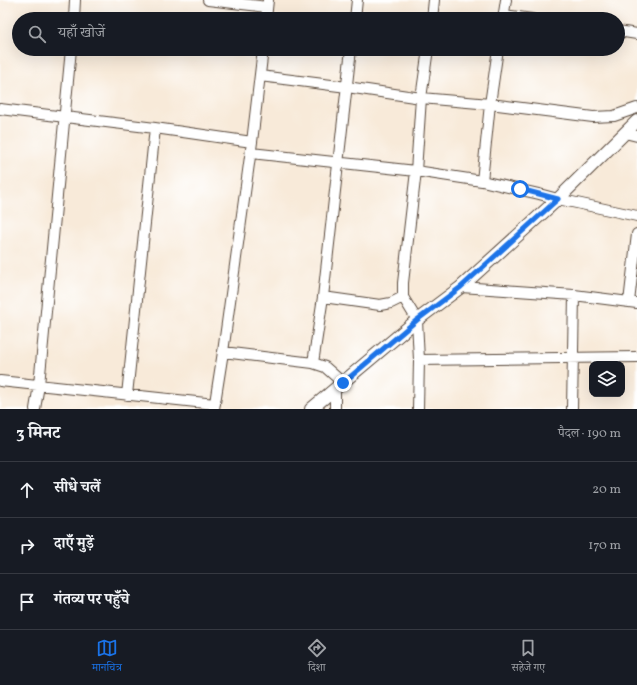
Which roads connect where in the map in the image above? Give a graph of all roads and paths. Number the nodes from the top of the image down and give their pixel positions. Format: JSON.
{"nodes":[{"id":1,"x":76,"y":0,"type":"edge"},
{"id":2,"x":208,"y":0,"type":"edge"},
{"id":3,"x":357,"y":0,"type":"edge"},
{"id":4,"x":434,"y":0,"type":"edge"},
{"id":5,"x":506,"y":0,"type":"edge"},
{"id":6,"x":267,"y":3,"type":"edge"},
{"id":7,"x":75,"y":12,"type":"edge"},
{"id":8,"x":356,"y":12,"type":"edge"},
{"id":9,"x":433,"y":12,"type":"edge"},
{"id":10,"x":504,"y":12,"type":"edge"},
{"id":11,"x":625,"y":32,"type":"edge"},
{"id":12,"x":637,"y":34,"type":"edge"},
{"id":13,"x":70,"y":56,"type":"edge"},
{"id":14,"x":262,"y":56,"type":"edge"},
{"id":15,"x":350,"y":56,"type":"edge"},
{"id":16,"x":427,"y":56,"type":"edge"},
{"id":17,"x":497,"y":56,"type":"edge"},
{"id":18,"x":260,"y":76,"type":"junction"},
{"id":19,"x":347,"y":87,"type":"junction"},
{"id":20,"x":421,"y":98,"type":"junction"},
{"id":21,"x":490,"y":104,"type":"junction"},
{"id":22,"x":637,"y":108,"type":"edge"},
{"id":23,"x":0,"y":109,"type":"edge"},
{"id":24,"x":65,"y":117,"type":"junction"},
{"id":25,"x":637,"y":121,"type":"edge"},
{"id":26,"x":155,"y":128,"type":"junction"},
{"id":27,"x":625,"y":133,"type":"junction"},
{"id":28,"x":637,"y":136,"type":"edge"},
{"id":29,"x":252,"y":142,"type":"junction"},
{"id":30,"x":251,"y":153,"type":"junction"},
{"id":31,"x":339,"y":163,"type":"junction"},
{"id":32,"x":416,"y":171,"type":"junction"},
{"id":33,"x":482,"y":181,"type":"junction"},
{"id":34,"x":558,"y":199,"type":"junction"},
{"id":35,"x":637,"y":216,"type":"edge"},
{"id":36,"x":637,"y":234,"type":"edge"},
{"id":37,"x":461,"y":287,"type":"junction"},
{"id":38,"x":574,"y":295,"type":"junction"},
{"id":39,"x":403,"y":297,"type":"junction"},
{"id":40,"x":323,"y":298,"type":"junction"},
{"id":41,"x":633,"y":302,"type":"edge"},
{"id":42,"x":417,"y":320,"type":"junction"},
{"id":43,"x":223,"y":352,"type":"junction"},
{"id":44,"x":572,"y":357,"type":"junction"},
{"id":45,"x":637,"y":357,"type":"edge"},
{"id":46,"x":419,"y":360,"type":"junction"},
{"id":47,"x":313,"y":364,"type":"junction"},
{"id":48,"x":0,"y":382,"type":"edge"},
{"id":49,"x":39,"y":386,"type":"junction"},
{"id":50,"x":339,"y":386,"type":"junction"},
{"id":51,"x":127,"y":395,"type":"junction"},
{"id":52,"x":215,"y":407,"type":"edge"},
{"id":53,"x":35,"y":409,"type":"edge"},
{"id":54,"x":311,"y":409,"type":"edge"},
{"id":55,"x":335,"y":409,"type":"edge"},
{"id":56,"x":418,"y":409,"type":"edge"},
{"id":57,"x":572,"y":409,"type":"edge"}],
"edges":[{"from":1,"to":7,"type":"street"},
{"from":2,"to":6,"type":"street"},
{"from":3,"to":8,"type":"street"},
{"from":4,"to":9,"type":"street"},
{"from":5,"to":10,"type":"street"},
{"from":11,"to":12,"type":"street"},
{"from":13,"to":24,"type":"street"},
{"from":14,"to":18,"type":"street"},
{"from":15,"to":19,"type":"street"},
{"from":16,"to":20,"type":"street"},
{"from":17,"to":21,"type":"street"},
{"from":18,"to":19,"type":"street"},
{"from":18,"to":29,"type":"street"},
{"from":19,"to":20,"type":"street"},
{"from":19,"to":31,"type":"street"},
{"from":20,"to":21,"type":"street"},
{"from":20,"to":32,"type":"street"},
{"from":21,"to":22,"type":"street"},
{"from":21,"to":33,"type":"street"},
{"from":23,"to":24,"type":"street"},
{"from":24,"to":26,"type":"street"},
{"from":24,"to":49,"type":"street"},
{"from":25,"to":27,"type":"street"},
{"from":26,"to":29,"type":"street"},
{"from":26,"to":51,"type":"street"},
{"from":27,"to":28,"type":"street"},
{"from":27,"to":34,"type":"street"},
{"from":29,"to":30,"type":"street"},
{"from":30,"to":31,"type":"street"},
{"from":30,"to":43,"type":"street"},
{"from":31,"to":32,"type":"street"},
{"from":31,"to":40,"type":"street"},
{"from":32,"to":33,"type":"street"},
{"from":32,"to":39,"type":"street"},
{"from":33,"to":34,"type":"street"},
{"from":34,"to":35,"type":"street"},
{"from":34,"to":37,"type":"street"},
{"from":36,"to":41,"type":"street"},
{"from":37,"to":38,"type":"street"},
{"from":37,"to":42,"type":"street"},
{"from":38,"to":41,"type":"street"},
{"from":38,"to":44,"type":"street"},
{"from":39,"to":40,"type":"street"},
{"from":39,"to":42,"type":"street"},
{"from":40,"to":47,"type":"street"},
{"from":42,"to":46,"type":"street"},
{"from":42,"to":50,"type":"street"},
{"from":43,"to":47,"type":"street"},
{"from":43,"to":52,"type":"street"},
{"from":44,"to":45,"type":"street"},
{"from":44,"to":46,"type":"street"},
{"from":44,"to":57,"type":"street"},
{"from":46,"to":56,"type":"street"},
{"from":47,"to":50,"type":"street"},
{"from":48,"to":49,"type":"street"},
{"from":49,"to":51,"type":"street"},
{"from":49,"to":53,"type":"street"},
{"from":50,"to":54,"type":"street"},
{"from":50,"to":55,"type":"street"},
{"from":51,"to":52,"type":"street"}]}
